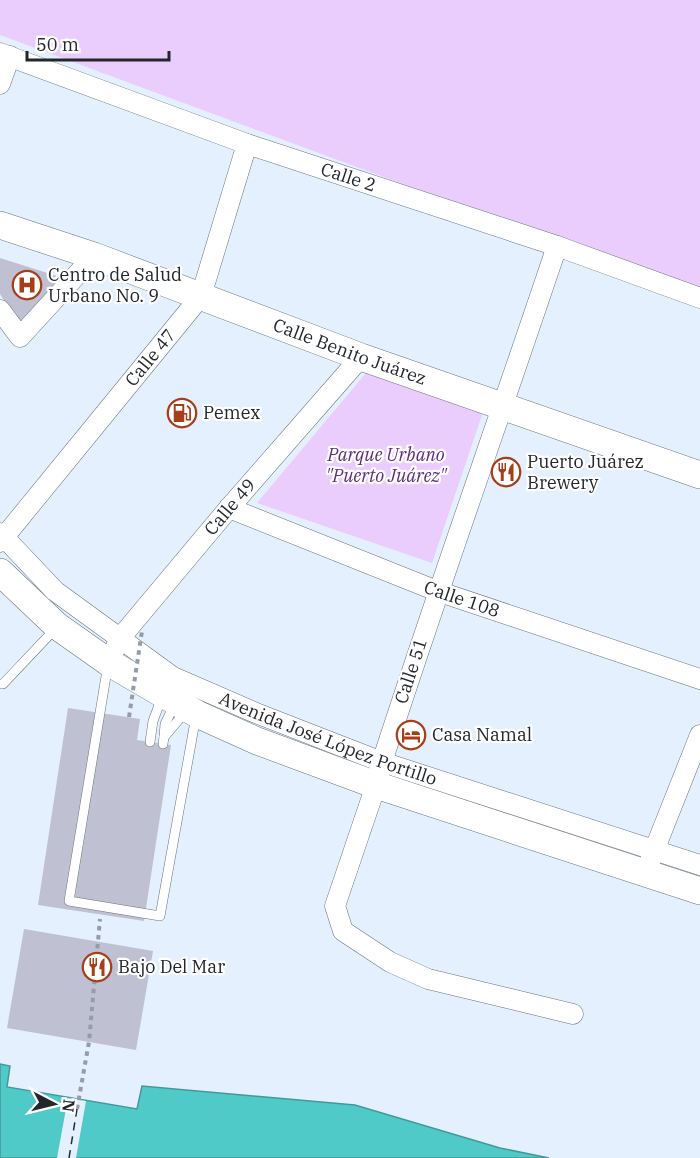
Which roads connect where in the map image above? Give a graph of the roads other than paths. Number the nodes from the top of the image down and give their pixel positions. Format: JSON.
{"nodes":[{"id":1,"x":5,"y":55,"type":"edge"},
{"id":2,"x":0,"y":84,"type":"edge"},
{"id":3,"x":247,"y":144,"type":"junction"},
{"id":4,"x":0,"y":225,"type":"edge"},
{"id":5,"x":557,"y":246,"type":"junction"},
{"id":6,"x":94,"y":256,"type":"junction"},
{"id":7,"x":201,"y":296,"type":"junction"},
{"id":8,"x":700,"y":298,"type":"edge"},
{"id":9,"x":0,"y":310,"type":"edge"},
{"id":10,"x":361,"y":357,"type":"junction"},
{"id":11,"x":503,"y":407,"type":"junction"},
{"id":12,"x":700,"y":475,"type":"edge"},
{"id":13,"x":229,"y":508,"type":"junction"},
{"id":14,"x":2,"y":537,"type":"edge"},
{"id":15,"x":0,"y":572,"type":"edge"},
{"id":16,"x":437,"y":591,"type":"junction"},
{"id":17,"x":57,"y":626,"type":"junction"},
{"id":18,"x":121,"y":638,"type":"junction"},
{"id":19,"x":108,"y":663,"type":"junction"},
{"id":20,"x":700,"y":679,"type":"edge"},
{"id":21,"x":0,"y":684,"type":"edge"},
{"id":22,"x":181,"y":705,"type":"junction"},
{"id":23,"x":700,"y":735,"type":"edge"},
{"id":24,"x":150,"y":742,"type":"dead end"},
{"id":25,"x":379,"y":773,"type":"junction"},
{"id":26,"x":650,"y":862,"type":"junction"},
{"id":27,"x":700,"y":865,"type":"edge"},
{"id":28,"x":700,"y":891,"type":"edge"},
{"id":29,"x":573,"y":1014,"type":"dead end"}],
"edges":[{"from":1,"to":2,"type":"street"},
{"from":1,"to":3,"type":"street","name":"Calle 2"},
{"from":3,"to":5,"type":"street","name":"Calle 2"},
{"from":3,"to":7,"type":"street","name":"Calle 47"},
{"from":4,"to":6,"type":"street","name":"Calle Benito Juárez"},
{"from":5,"to":8,"type":"street","name":"Calle 2"},
{"from":5,"to":11,"type":"street","name":"Calle 51"},
{"from":6,"to":7,"type":"street","name":"Calle Benito Juárez"},
{"from":6,"to":9,"type":"street"},
{"from":7,"to":10,"type":"street","name":"Calle Benito Juárez"},
{"from":7,"to":14,"type":"street","name":"Calle 47"},
{"from":10,"to":11,"type":"street","name":"Calle Benito Juárez"},
{"from":10,"to":13,"type":"street","name":"Calle 49"},
{"from":11,"to":12,"type":"street","name":"Calle Benito Juárez"},
{"from":11,"to":16,"type":"street","name":"Calle 51"},
{"from":13,"to":16,"type":"street","name":"Calle 108"},
{"from":13,"to":18,"type":"street","name":"Calle 49"},
{"from":14,"to":18,"type":"street","name":"Avenida José López Portillo"},
{"from":15,"to":17,"type":"street","name":"Avenida José López Portillo"},
{"from":16,"to":20,"type":"street","name":"Calle 108"},
{"from":16,"to":25,"type":"street","name":"Calle 51"},
{"from":17,"to":19,"type":"street","name":"Avenida José López Portillo"},
{"from":17,"to":21,"type":"lane"},
{"from":18,"to":19,"type":"street","name":"Calle 49"},
{"from":18,"to":25,"type":"street","name":"Avenida José López Portillo"},
{"from":19,"to":22,"type":"street","name":"Avenida José López Portillo"},
{"from":19,"to":22,"type":"lane"},
{"from":22,"to":22,"type":"lane"},
{"from":22,"to":24,"type":"lane"},
{"from":22,"to":25,"type":"street","name":"Avenida José López Portillo"},
{"from":23,"to":26,"type":"street"},
{"from":25,"to":26,"type":"street","name":"Avenida José López Portillo"},
{"from":25,"to":29,"type":"street","name":"Calle 51"},
{"from":26,"to":27,"type":"street","name":"Avenida José López Portillo"},
{"from":26,"to":28,"type":"street","name":"Avenida José López Portillo"}]}
